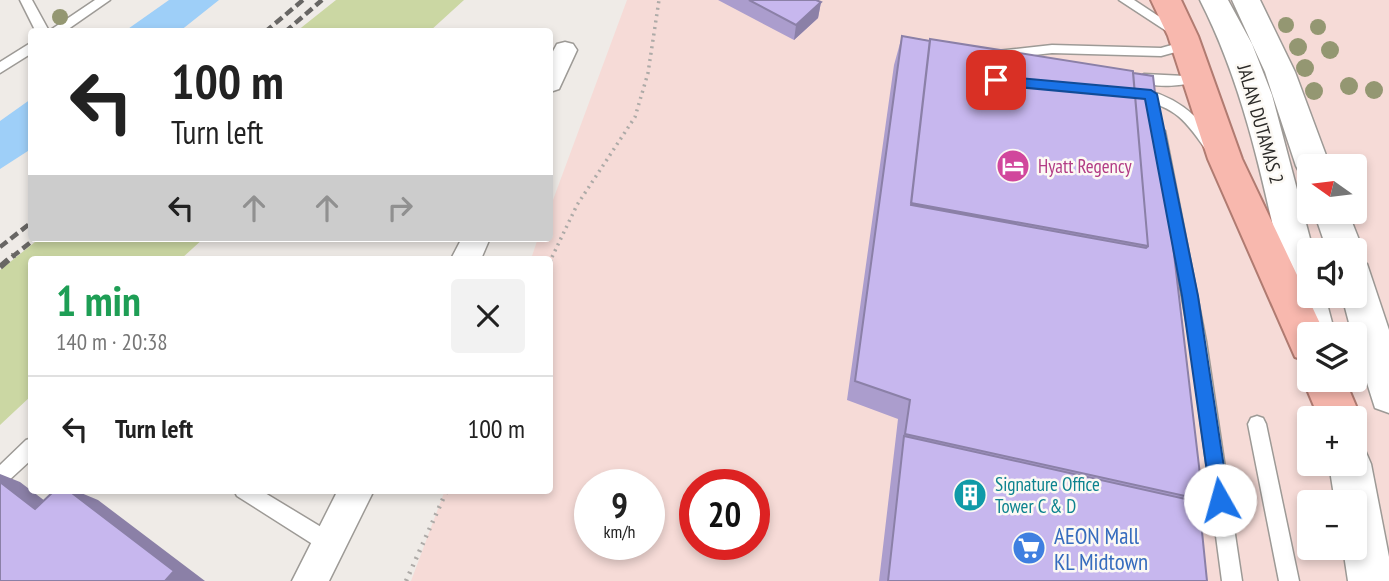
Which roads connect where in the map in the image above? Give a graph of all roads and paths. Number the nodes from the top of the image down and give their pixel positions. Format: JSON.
{"nodes":[{"id":1,"x":26,"y":0,"type":"edge"},
{"id":2,"x":104,"y":0,"type":"edge"},
{"id":3,"x":659,"y":0,"type":"edge"},
{"id":4,"x":1125,"y":0,"type":"edge"},
{"id":5,"x":1166,"y":0,"type":"edge"},
{"id":6,"x":1214,"y":0,"type":"edge"},
{"id":7,"x":1246,"y":0,"type":"edge"},
{"id":8,"x":41,"y":28,"type":"edge"},
{"id":9,"x":60,"y":28,"type":"edge"},
{"id":10,"x":28,"y":49,"type":"edge"},
{"id":11,"x":565,"y":50,"type":"dead end"},
{"id":12,"x":1188,"y":52,"type":"junction"},
{"id":13,"x":984,"y":58,"type":"edge"},
{"id":14,"x":0,"y":68,"type":"edge"},
{"id":15,"x":553,"y":76,"type":"edge"},
{"id":16,"x":1148,"y":87,"type":"junction"},
{"id":17,"x":1124,"y":92,"type":"edge"},
{"id":18,"x":1309,"y":154,"type":"edge"},
{"id":19,"x":1237,"y":186,"type":"junction"},
{"id":20,"x":552,"y":256,"type":"edge"},
{"id":21,"x":1364,"y":308,"type":"edge"},
{"id":22,"x":1299,"y":322,"type":"edge"},
{"id":23,"x":1313,"y":322,"type":"edge"},
{"id":24,"x":1389,"y":395,"type":"edge"},
{"id":25,"x":1257,"y":424,"type":"dead end"},
{"id":26,"x":28,"y":450,"type":"edge"},
{"id":27,"x":0,"y":477,"type":"edge"},
{"id":28,"x":250,"y":494,"type":"edge"},
{"id":29,"x":355,"y":494,"type":"edge"},
{"id":30,"x":445,"y":494,"type":"edge"},
{"id":31,"x":330,"y":543,"type":"junction"},
{"id":32,"x":310,"y":581,"type":"edge"},
{"id":33,"x":406,"y":581,"type":"edge"},
{"id":34,"x":1232,"y":581,"type":"edge"},
{"id":35,"x":1289,"y":581,"type":"edge"}],
"edges":[{"from":1,"to":8,"type":"lane"},
{"from":2,"to":9,"type":"lane"},
{"from":3,"to":20,"type":"path"},
{"from":4,"to":12,"type":"lane"},
{"from":5,"to":12,"type":"highway"},
{"from":6,"to":23,"type":"street","name":"JALAN DUTAMAS 2"},
{"from":7,"to":18,"type":"street","name":"JALAN DUTAMAS 2"},
{"from":10,"to":14,"type":"lane"},
{"from":11,"to":15,"type":"street"},
{"from":12,"to":13,"type":"lane"},
{"from":12,"to":16,"type":"lane"},
{"from":12,"to":19,"type":"highway"},
{"from":16,"to":17,"type":"lane"},
{"from":16,"to":19,"type":"lane"},
{"from":16,"to":34,"type":"lane"},
{"from":19,"to":22,"type":"highway"},
{"from":21,"to":24,"type":"street"},
{"from":25,"to":35,"type":"lane"},
{"from":26,"to":27,"type":"lane"},
{"from":28,"to":31,"type":"lane"},
{"from":29,"to":31,"type":"street"},
{"from":30,"to":33,"type":"path"},
{"from":31,"to":32,"type":"street"}]}
